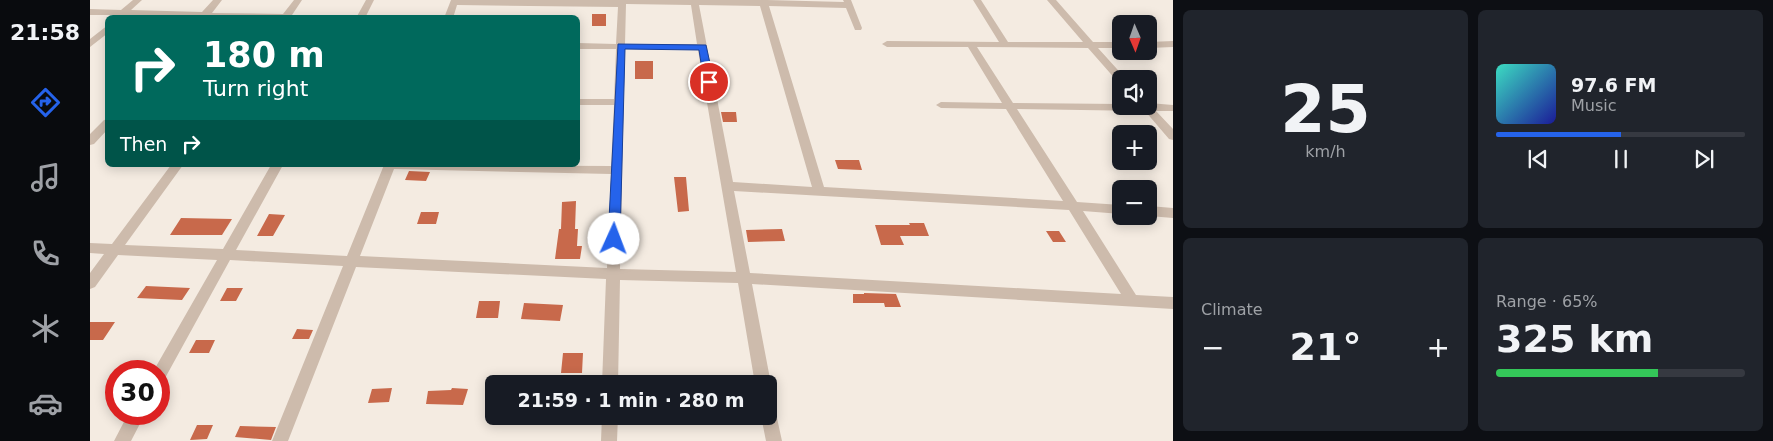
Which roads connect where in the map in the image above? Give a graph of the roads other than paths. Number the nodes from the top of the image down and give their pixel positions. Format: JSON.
{"nodes":[{"id":1,"x":138,"y":0,"type":"edge"},
{"id":2,"x":218,"y":0,"type":"edge"},
{"id":3,"x":298,"y":0,"type":"edge"},
{"id":4,"x":370,"y":0,"type":"edge"},
{"id":5,"x":977,"y":0,"type":"edge"},
{"id":6,"x":1051,"y":0,"type":"edge"},
{"id":7,"x":455,"y":1,"type":"edge"},
{"id":8,"x":694,"y":1,"type":"edge"},
{"id":9,"x":622,"y":2,"type":"edge"},
{"id":10,"x":763,"y":2,"type":"edge"},
{"id":11,"x":848,"y":2,"type":"edge"},
{"id":12,"x":90,"y":12,"type":"edge"},
{"id":13,"x":121,"y":15,"type":"edge"},
{"id":14,"x":204,"y":15,"type":"edge"},
{"id":15,"x":287,"y":15,"type":"edge"},
{"id":16,"x":362,"y":15,"type":"edge"},
{"id":17,"x":449,"y":15,"type":"edge"},
{"id":18,"x":858,"y":28,"type":"dead end"},
{"id":19,"x":105,"y":31,"type":"edge"},
{"id":20,"x":90,"y":44,"type":"edge"},
{"id":21,"x":887,"y":44,"type":"dead end"},
{"id":22,"x":1173,"y":44,"type":"edge"},
{"id":23,"x":1091,"y":45,"type":"junction"},
{"id":24,"x":1112,"y":45,"type":"edge"},
{"id":25,"x":1158,"y":45,"type":"edge"},
{"id":26,"x":580,"y":46,"type":"edge"},
{"id":27,"x":621,"y":46,"type":"junction"},
{"id":28,"x":972,"y":46,"type":"junction"},
{"id":29,"x":1006,"y":46,"type":"junction"},
{"id":30,"x":703,"y":47,"type":"junction"},
{"id":31,"x":1113,"y":70,"type":"edge"},
{"id":32,"x":580,"y":102,"type":"edge"},
{"id":33,"x":619,"y":102,"type":"junction"},
{"id":34,"x":941,"y":105,"type":"dead end"},
{"id":35,"x":1010,"y":106,"type":"junction"},
{"id":36,"x":1112,"y":107,"type":"edge"},
{"id":37,"x":1157,"y":107,"type":"edge"},
{"id":38,"x":1173,"y":108,"type":"edge"},
{"id":39,"x":1154,"y":115,"type":"edge"},
{"id":40,"x":105,"y":125,"type":"edge"},
{"id":41,"x":1173,"y":136,"type":"edge"},
{"id":42,"x":90,"y":141,"type":"edge"},
{"id":43,"x":176,"y":167,"type":"edge"},
{"id":44,"x":276,"y":167,"type":"edge"},
{"id":45,"x":389,"y":167,"type":"edge"},
{"id":46,"x":481,"y":167,"type":"edge"},
{"id":47,"x":617,"y":170,"type":"junction"},
{"id":48,"x":728,"y":186,"type":"junction"},
{"id":49,"x":819,"y":191,"type":"junction"},
{"id":50,"x":1073,"y":206,"type":"junction"},
{"id":51,"x":1112,"y":208,"type":"edge"},
{"id":52,"x":1157,"y":211,"type":"edge"},
{"id":53,"x":1173,"y":212,"type":"edge"},
{"id":54,"x":90,"y":248,"type":"edge"},
{"id":55,"x":115,"y":248,"type":"junction"},
{"id":56,"x":227,"y":254,"type":"junction"},
{"id":57,"x":352,"y":260,"type":"junction"},
{"id":58,"x":613,"y":274,"type":"junction"},
{"id":59,"x":744,"y":278,"type":"junction"},
{"id":60,"x":90,"y":283,"type":"edge"},
{"id":61,"x":1132,"y":300,"type":"junction"},
{"id":62,"x":1173,"y":303,"type":"edge"},
{"id":63,"x":167,"y":360,"type":"edge"},
{"id":64,"x":610,"y":375,"type":"edge"},
{"id":65,"x":761,"y":375,"type":"edge"},
{"id":66,"x":131,"y":425,"type":"edge"},
{"id":67,"x":610,"y":425,"type":"edge"},
{"id":68,"x":771,"y":425,"type":"edge"},
{"id":69,"x":122,"y":441,"type":"edge"},
{"id":70,"x":280,"y":441,"type":"edge"},
{"id":71,"x":609,"y":441,"type":"edge"},
{"id":72,"x":774,"y":441,"type":"edge"}],
"edges":[{"from":1,"to":13,"type":"street"},
{"from":2,"to":14,"type":"street"},
{"from":3,"to":15,"type":"street"},
{"from":4,"to":16,"type":"street"},
{"from":5,"to":29,"type":"street"},
{"from":6,"to":23,"type":"street"},
{"from":7,"to":9,"type":"street"},
{"from":7,"to":17,"type":"street"},
{"from":8,"to":9,"type":"street"},
{"from":8,"to":10,"type":"street"},
{"from":8,"to":30,"type":"street"},
{"from":9,"to":27,"type":"street"},
{"from":10,"to":11,"type":"street"},
{"from":10,"to":49,"type":"street"},
{"from":11,"to":18,"type":"street"},
{"from":12,"to":13,"type":"street"},
{"from":19,"to":20,"type":"street"},
{"from":21,"to":28,"type":"street"},
{"from":22,"to":25,"type":"street"},
{"from":23,"to":24,"type":"street"},
{"from":23,"to":29,"type":"street"},
{"from":23,"to":31,"type":"street"},
{"from":26,"to":27,"type":"street"},
{"from":27,"to":30,"type":"street"},
{"from":27,"to":33,"type":"street"},
{"from":28,"to":29,"type":"street"},
{"from":28,"to":35,"type":"street"},
{"from":30,"to":48,"type":"street"},
{"from":32,"to":33,"type":"street"},
{"from":33,"to":47,"type":"street"},
{"from":34,"to":35,"type":"street"},
{"from":35,"to":36,"type":"street"},
{"from":35,"to":50,"type":"street"},
{"from":37,"to":38,"type":"street"},
{"from":39,"to":41,"type":"street"},
{"from":40,"to":42,"type":"street"},
{"from":43,"to":55,"type":"street"},
{"from":44,"to":56,"type":"street"},
{"from":45,"to":57,"type":"street"},
{"from":46,"to":47,"type":"street"},
{"from":47,"to":58,"type":"street"},
{"from":48,"to":49,"type":"street"},
{"from":48,"to":59,"type":"street"},
{"from":49,"to":50,"type":"street"},
{"from":50,"to":51,"type":"street"},
{"from":50,"to":61,"type":"street"},
{"from":52,"to":53,"type":"street"},
{"from":54,"to":55,"type":"street"},
{"from":55,"to":56,"type":"street"},
{"from":55,"to":60,"type":"street"},
{"from":56,"to":57,"type":"street"},
{"from":56,"to":63,"type":"street"},
{"from":57,"to":58,"type":"street"},
{"from":57,"to":70,"type":"street"},
{"from":58,"to":59,"type":"street"},
{"from":58,"to":64,"type":"street"},
{"from":59,"to":61,"type":"street"},
{"from":59,"to":65,"type":"street"},
{"from":61,"to":62,"type":"street"},
{"from":66,"to":69,"type":"street"},
{"from":67,"to":71,"type":"street"},
{"from":68,"to":72,"type":"street"}]}
